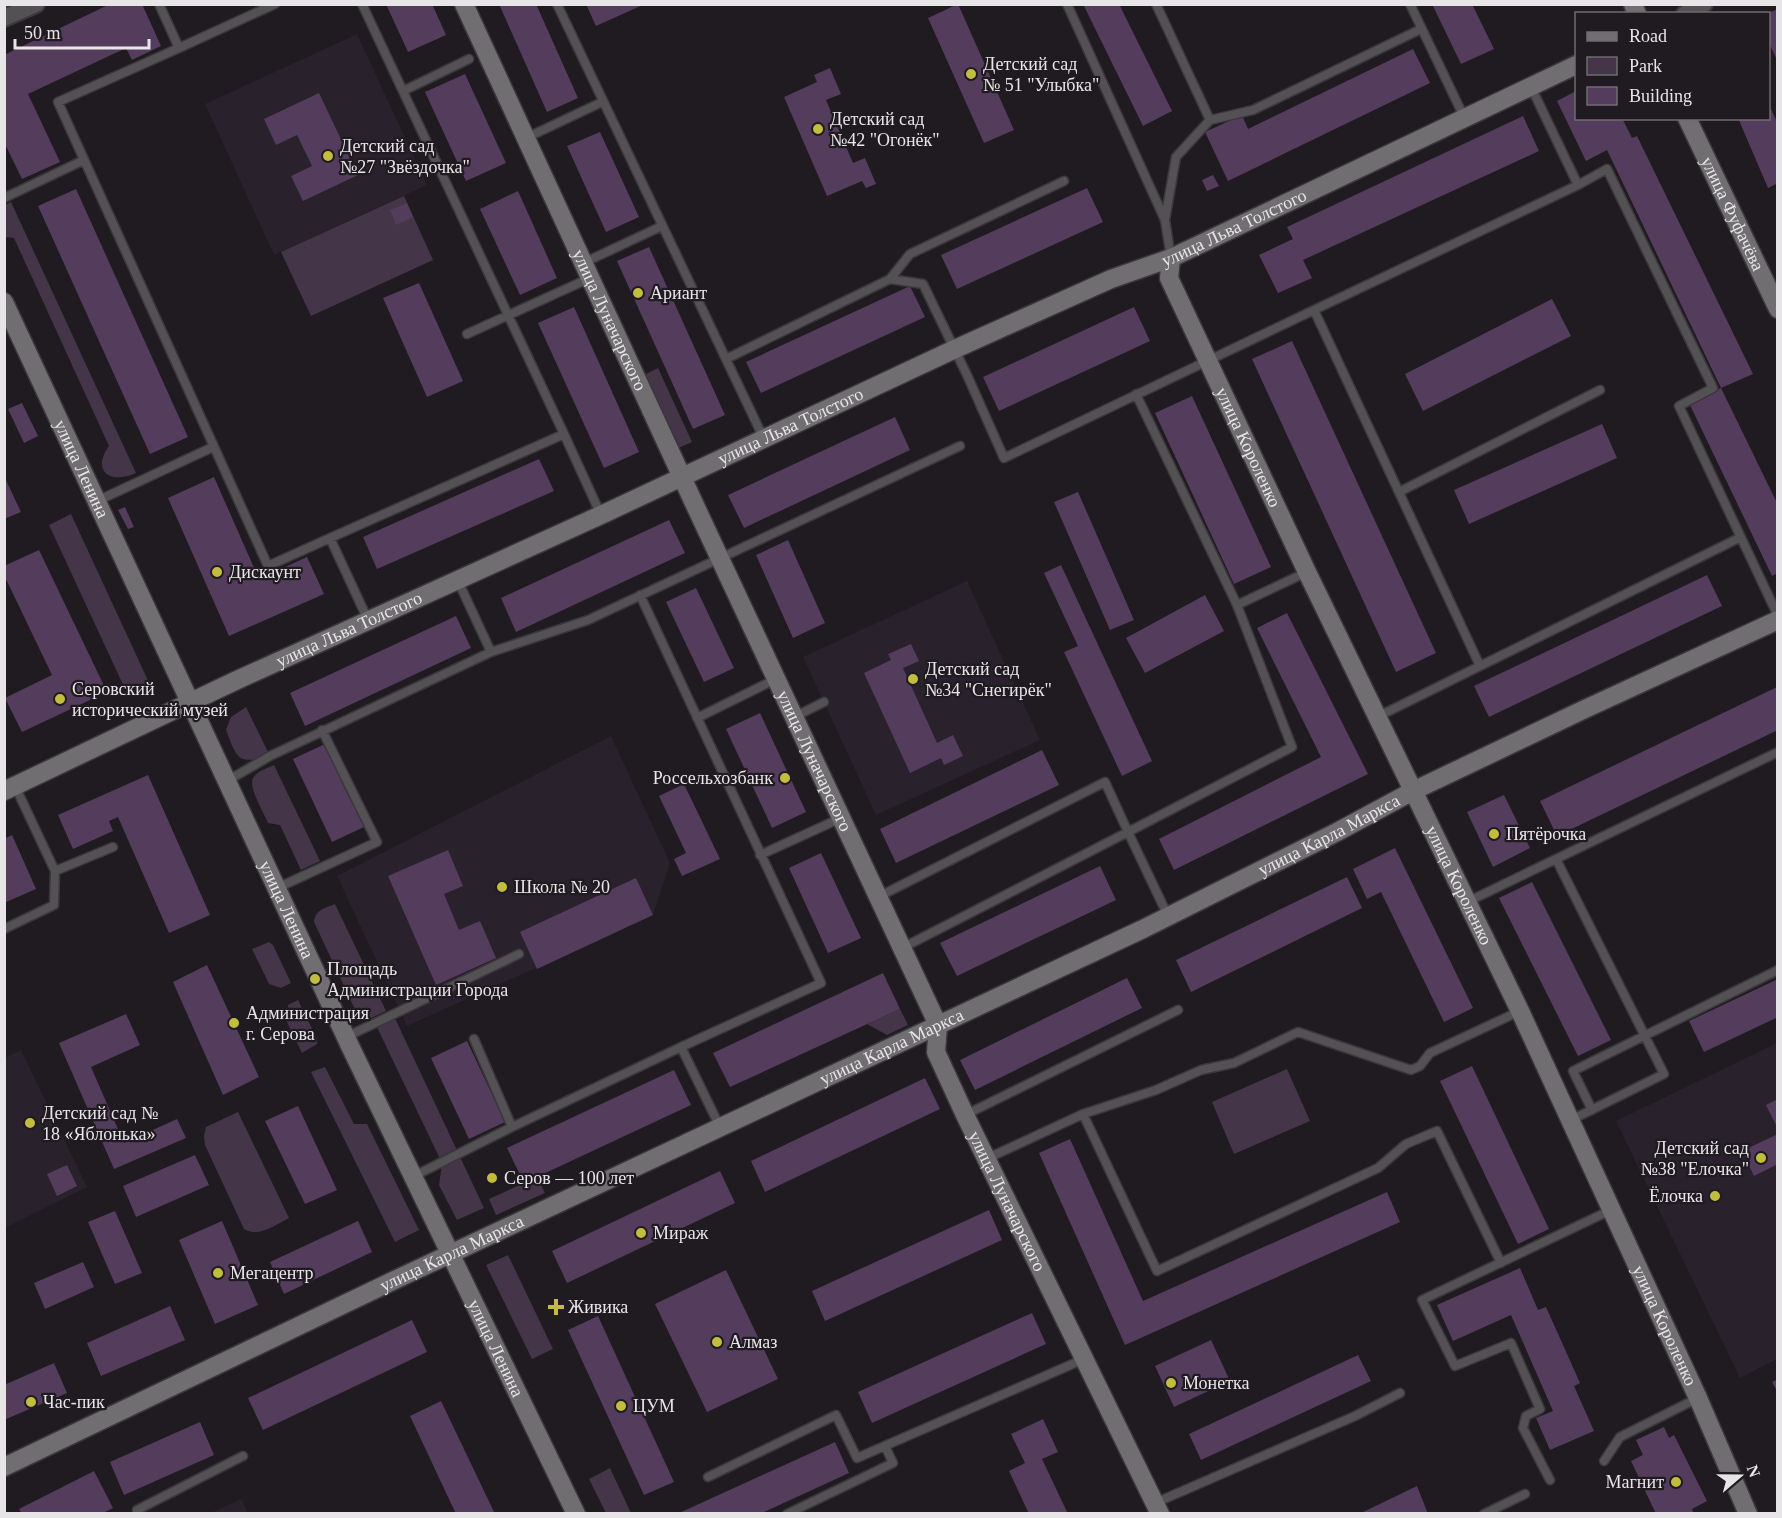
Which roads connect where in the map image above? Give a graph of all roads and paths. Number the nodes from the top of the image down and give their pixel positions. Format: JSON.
{"nodes":[{"id":1,"x":36,"y":4,"type":"edge"},
{"id":2,"x":159,"y":4,"type":"edge"},
{"id":3,"x":275,"y":4,"type":"edge"},
{"id":4,"x":362,"y":4,"type":"edge"},
{"id":5,"x":464,"y":4,"type":"edge"},
{"id":6,"x":557,"y":4,"type":"edge"},
{"id":7,"x":1067,"y":4,"type":"edge"},
{"id":8,"x":1155,"y":4,"type":"edge"},
{"id":9,"x":1410,"y":4,"type":"edge"},
{"id":10,"x":1704,"y":4,"type":"edge"},
{"id":11,"x":1689,"y":12,"type":"edge"},
{"id":12,"x":4,"y":18,"type":"edge"},
{"id":13,"x":1421,"y":29,"type":"junction"},
{"id":14,"x":179,"y":48,"type":"junction"},
{"id":15,"x":470,"y":59,"type":"dead end"},
{"id":16,"x":1575,"y":65,"type":"edge"},
{"id":17,"x":1531,"y":86,"type":"junction"},
{"id":18,"x":403,"y":91,"type":"junction"},
{"id":19,"x":602,"y":102,"type":"junction"},
{"id":20,"x":1464,"y":117,"type":"junction"},
{"id":21,"x":1210,"y":120,"type":"junction"},
{"id":22,"x":1688,"y":120,"type":"edge"},
{"id":23,"x":526,"y":138,"type":"junction"},
{"id":24,"x":84,"y":160,"type":"junction"},
{"id":25,"x":1064,"y":181,"type":"dead end"},
{"id":26,"x":1578,"y":185,"type":"junction"},
{"id":27,"x":4,"y":198,"type":"edge"},
{"id":28,"x":1165,"y":220,"type":"junction"},
{"id":29,"x":662,"y":226,"type":"junction"},
{"id":30,"x":1171,"y":258,"type":"junction"},
{"id":31,"x":587,"y":270,"type":"junction"},
{"id":32,"x":890,"y":279,"type":"junction"},
{"id":33,"x":4,"y":302,"type":"edge"},
{"id":34,"x":1778,"y":309,"type":"edge"},
{"id":35,"x":1314,"y":310,"type":"junction"},
{"id":36,"x":508,"y":314,"type":"junction"},
{"id":37,"x":467,"y":334,"type":"dead end"},
{"id":38,"x":955,"y":350,"type":"junction"},
{"id":39,"x":726,"y":359,"type":"junction"},
{"id":40,"x":1209,"y":359,"type":"junction"},
{"id":41,"x":1600,"y":390,"type":"dead end"},
{"id":42,"x":1136,"y":394,"type":"junction"},
{"id":43,"x":564,"y":434,"type":"junction"},
{"id":44,"x":764,"y":439,"type":"junction"},
{"id":45,"x":960,"y":446,"type":"dead end"},
{"id":46,"x":213,"y":447,"type":"junction"},
{"id":47,"x":682,"y":477,"type":"junction"},
{"id":48,"x":1399,"y":492,"type":"junction"},
{"id":49,"x":98,"y":501,"type":"junction"},
{"id":50,"x":601,"y":515,"type":"junction"},
{"id":51,"x":1741,"y":537,"type":"junction"},
{"id":52,"x":330,"y":538,"type":"junction"},
{"id":53,"x":720,"y":558,"type":"junction"},
{"id":54,"x":1307,"y":572,"type":"junction"},
{"id":55,"x":458,"y":581,"type":"junction"},
{"id":56,"x":640,"y":595,"type":"junction"},
{"id":57,"x":1237,"y":605,"type":"junction"},
{"id":58,"x":1778,"y":618,"type":"edge"},
{"id":59,"x":368,"y":622,"type":"junction"},
{"id":60,"x":490,"y":652,"type":"junction"},
{"id":61,"x":1480,"y":666,"type":"junction"},
{"id":62,"x":776,"y":679,"type":"junction"},
{"id":63,"x":190,"y":702,"type":"junction"},
{"id":64,"x":824,"y":702,"type":"dead end"},
{"id":65,"x":794,"y":717,"type":"junction"},
{"id":66,"x":1377,"y":717,"type":"junction"},
{"id":67,"x":697,"y":718,"type":"junction"},
{"id":68,"x":322,"y":730,"type":"junction"},
{"id":69,"x":1778,"y":752,"type":"edge"},
{"id":70,"x":227,"y":781,"type":"junction"},
{"id":71,"x":10,"y":789,"type":"edge"},
{"id":72,"x":1413,"y":791,"type":"junction"},
{"id":73,"x":841,"y":818,"type":"junction"},
{"id":74,"x":1128,"y":832,"type":"junction"},
{"id":75,"x":113,"y":847,"type":"dead end"},
{"id":76,"x":760,"y":855,"type":"junction"},
{"id":77,"x":1556,"y":859,"type":"junction"},
{"id":78,"x":55,"y":871,"type":"junction"},
{"id":79,"x":277,"y":888,"type":"junction"},
{"id":80,"x":878,"y":897,"type":"junction"},
{"id":81,"x":1467,"y":902,"type":"junction"},
{"id":82,"x":1168,"y":917,"type":"junction"},
{"id":83,"x":4,"y":929,"type":"edge"},
{"id":84,"x":902,"y":948,"type":"junction"},
{"id":85,"x":519,"y":954,"type":"dead end"},
{"id":86,"x":1778,"y":970,"type":"edge"},
{"id":87,"x":1178,"y":1010,"type":"dead end"},
{"id":88,"x":1520,"y":1011,"type":"junction"},
{"id":89,"x":938,"y":1025,"type":"junction"},
{"id":90,"x":1646,"y":1036,"type":"junction"},
{"id":91,"x":346,"y":1037,"type":"junction"},
{"id":92,"x":474,"y":1039,"type":"dead end"},
{"id":93,"x":681,"y":1047,"type":"junction"},
{"id":94,"x":1592,"y":1110,"type":"junction"},
{"id":95,"x":1083,"y":1114,"type":"junction"},
{"id":96,"x":964,"y":1115,"type":"junction"},
{"id":97,"x":1571,"y":1120,"type":"junction"},
{"id":98,"x":512,"y":1127,"type":"junction"},
{"id":99,"x":720,"y":1127,"type":"junction"},
{"id":100,"x":986,"y":1159,"type":"junction"},
{"id":101,"x":414,"y":1176,"type":"junction"},
{"id":102,"x":1611,"y":1210,"type":"junction"},
{"id":103,"x":451,"y":1253,"type":"junction"},
{"id":104,"x":1501,"y":1263,"type":"junction"},
{"id":105,"x":1084,"y":1359,"type":"junction"},
{"id":106,"x":1400,"y":1393,"type":"dead end"},
{"id":107,"x":1698,"y":1398,"type":"junction"},
{"id":108,"x":885,"y":1446,"type":"junction"},
{"id":109,"x":243,"y":1456,"type":"dead end"},
{"id":110,"x":1604,"y":1461,"type":"dead end"},
{"id":111,"x":4,"y":1467,"type":"edge"},
{"id":112,"x":708,"y":1477,"type":"dead end"},
{"id":113,"x":1550,"y":1480,"type":"dead end"},
{"id":114,"x":1525,"y":1494,"type":"dead end"},
{"id":115,"x":1158,"y":1508,"type":"edge"},
{"id":116,"x":137,"y":1509,"type":"dead end"},
{"id":117,"x":576,"y":1514,"type":"edge"},
{"id":118,"x":787,"y":1514,"type":"edge"},
{"id":119,"x":1484,"y":1514,"type":"edge"},
{"id":120,"x":1748,"y":1514,"type":"edge"}],
"edges":[{"from":1,"to":12,"type":"street"},
{"from":2,"to":14,"type":"lane"},
{"from":3,"to":14,"type":"lane"},
{"from":4,"to":18,"type":"lane"},
{"from":5,"to":23,"type":"street","name":"улица Луначарского"},
{"from":6,"to":19,"type":"lane"},
{"from":7,"to":28,"type":"lane"},
{"from":8,"to":21,"type":"lane"},
{"from":9,"to":13,"type":"lane"},
{"from":10,"to":11,"type":"street"},
{"from":13,"to":20,"type":"lane"},
{"from":13,"to":21,"type":"lane"},
{"from":14,"to":24,"type":"lane"},
{"from":15,"to":18,"type":"lane"},
{"from":16,"to":17,"type":"street","name":"улица Льва Толстого"},
{"from":17,"to":20,"type":"street","name":"улица Льва Толстого"},
{"from":17,"to":26,"type":"lane"},
{"from":18,"to":36,"type":"lane"},
{"from":19,"to":23,"type":"lane"},
{"from":19,"to":29,"type":"lane"},
{"from":20,"to":30,"type":"street","name":"улица Льва Толстого"},
{"from":21,"to":28,"type":"lane"},
{"from":22,"to":34,"type":"street","name":"улица Фуфачёва"},
{"from":23,"to":31,"type":"street","name":"улица Луначарского"},
{"from":24,"to":27,"type":"lane"},
{"from":24,"to":46,"type":"lane"},
{"from":25,"to":32,"type":"lane"},
{"from":26,"to":35,"type":"lane"},
{"from":26,"to":51,"type":"lane"},
{"from":28,"to":30,"type":"lane"},
{"from":29,"to":31,"type":"lane"},
{"from":29,"to":39,"type":"lane"},
{"from":30,"to":38,"type":"street","name":"улица Льва Толстого"},
{"from":30,"to":40,"type":"street","name":"улица Короленко"},
{"from":31,"to":36,"type":"lane"},
{"from":31,"to":47,"type":"street","name":"улица Луначарского"},
{"from":32,"to":38,"type":"lane"},
{"from":32,"to":39,"type":"lane"},
{"from":33,"to":49,"type":"street","name":"улица Ленина"},
{"from":35,"to":40,"type":"lane"},
{"from":35,"to":48,"type":"lane"},
{"from":36,"to":37,"type":"lane"},
{"from":36,"to":43,"type":"lane"},
{"from":38,"to":42,"type":"lane"},
{"from":38,"to":44,"type":"street","name":"улица Льва Толстого"},
{"from":39,"to":44,"type":"lane"},
{"from":40,"to":42,"type":"lane"},
{"from":40,"to":54,"type":"street","name":"улица Короленко"},
{"from":41,"to":48,"type":"lane"},
{"from":42,"to":57,"type":"lane"},
{"from":43,"to":50,"type":"lane"},
{"from":43,"to":52,"type":"lane"},
{"from":44,"to":47,"type":"street","name":"улица Льва Толстого"},
{"from":45,"to":53,"type":"lane"},
{"from":46,"to":49,"type":"lane"},
{"from":46,"to":52,"type":"lane"},
{"from":47,"to":50,"type":"street","name":"улица Льва Толстого"},
{"from":47,"to":53,"type":"street","name":"улица Луначарского"},
{"from":48,"to":61,"type":"lane"},
{"from":49,"to":63,"type":"street","name":"улица Ленина"},
{"from":50,"to":55,"type":"street","name":"улица Льва Толстого"},
{"from":51,"to":58,"type":"lane"},
{"from":51,"to":61,"type":"lane"},
{"from":52,"to":59,"type":"lane"},
{"from":53,"to":56,"type":"lane"},
{"from":53,"to":62,"type":"street","name":"улица Луначарского"},
{"from":54,"to":57,"type":"lane"},
{"from":54,"to":66,"type":"street","name":"улица Короленко"},
{"from":55,"to":59,"type":"street","name":"улица Льва Толстого"},
{"from":55,"to":60,"type":"lane"},
{"from":56,"to":60,"type":"lane"},
{"from":56,"to":67,"type":"lane"},
{"from":57,"to":74,"type":"lane"},
{"from":58,"to":72,"type":"street","name":"улица Карла Маркса"},
{"from":59,"to":63,"type":"street","name":"улица Льва Толстого"},
{"from":60,"to":68,"type":"lane"},
{"from":61,"to":66,"type":"lane"},
{"from":62,"to":65,"type":"street","name":"улица Луначарского"},
{"from":62,"to":67,"type":"lane"},
{"from":63,"to":70,"type":"street","name":"улица Ленина"},
{"from":63,"to":71,"type":"street","name":"улица Льва Толстого"},
{"from":64,"to":65,"type":"lane"},
{"from":65,"to":73,"type":"street","name":"улица Луначарского"},
{"from":66,"to":72,"type":"street","name":"улица Короленко"},
{"from":67,"to":76,"type":"lane"},
{"from":68,"to":70,"type":"lane"},
{"from":68,"to":79,"type":"lane"},
{"from":69,"to":77,"type":"lane"},
{"from":70,"to":79,"type":"street","name":"улица Ленина"},
{"from":71,"to":78,"type":"lane"},
{"from":72,"to":81,"type":"street","name":"улица Короленко"},
{"from":72,"to":82,"type":"street","name":"улица Карла Маркса"},
{"from":73,"to":76,"type":"lane"},
{"from":73,"to":80,"type":"street","name":"улица Луначарского"},
{"from":74,"to":80,"type":"lane"},
{"from":74,"to":82,"type":"lane"},
{"from":74,"to":84,"type":"lane"},
{"from":75,"to":78,"type":"lane"},
{"from":76,"to":93,"type":"lane"},
{"from":77,"to":81,"type":"lane"},
{"from":77,"to":90,"type":"lane"},
{"from":78,"to":83,"type":"lane"},
{"from":79,"to":91,"type":"street","name":"улица Ленина"},
{"from":80,"to":84,"type":"street","name":"улица Луначарского"},
{"from":81,"to":88,"type":"street","name":"улица Короленко"},
{"from":82,"to":89,"type":"street","name":"улица Карла Маркса"},
{"from":84,"to":89,"type":"street","name":"улица Луначарского"},
{"from":85,"to":91,"type":"lane"},
{"from":86,"to":90,"type":"lane"},
{"from":87,"to":96,"type":"lane"},
{"from":88,"to":95,"type":"lane"},
{"from":88,"to":97,"type":"street","name":"улица Короленко"},
{"from":89,"to":96,"type":"street","name":"улица Луначарского"},
{"from":89,"to":99,"type":"street","name":"улица Карла Маркса"},
{"from":90,"to":94,"type":"lane"},
{"from":90,"to":94,"type":"lane"},
{"from":91,"to":101,"type":"street","name":"улица Ленина"},
{"from":92,"to":98,"type":"lane"},
{"from":93,"to":98,"type":"lane"},
{"from":93,"to":99,"type":"lane"},
{"from":94,"to":97,"type":"lane"},
{"from":95,"to":100,"type":"lane"},
{"from":95,"to":104,"type":"lane"},
{"from":96,"to":100,"type":"street","name":"улица Луначарского"},
{"from":97,"to":102,"type":"street","name":"улица Короленко"},
{"from":98,"to":101,"type":"lane"},
{"from":99,"to":103,"type":"street","name":"улица Карла Маркса"},
{"from":100,"to":105,"type":"street","name":"улица Луначарского"},
{"from":101,"to":103,"type":"street","name":"улица Ленина"},
{"from":102,"to":104,"type":"lane"},
{"from":102,"to":107,"type":"street","name":"улица Короленко"},
{"from":103,"to":111,"type":"street","name":"улица Карла Маркса"},
{"from":103,"to":117,"type":"street","name":"улица Ленина"},
{"from":104,"to":113,"type":"lane"},
{"from":105,"to":108,"type":"lane"},
{"from":105,"to":115,"type":"street","name":"улица Луначарского"},
{"from":106,"to":115,"type":"lane"},
{"from":107,"to":110,"type":"lane"},
{"from":107,"to":120,"type":"street","name":"улица Короленко"},
{"from":108,"to":112,"type":"lane"},
{"from":108,"to":118,"type":"lane"},
{"from":109,"to":116,"type":"lane"},
{"from":114,"to":119,"type":"lane"}]}
